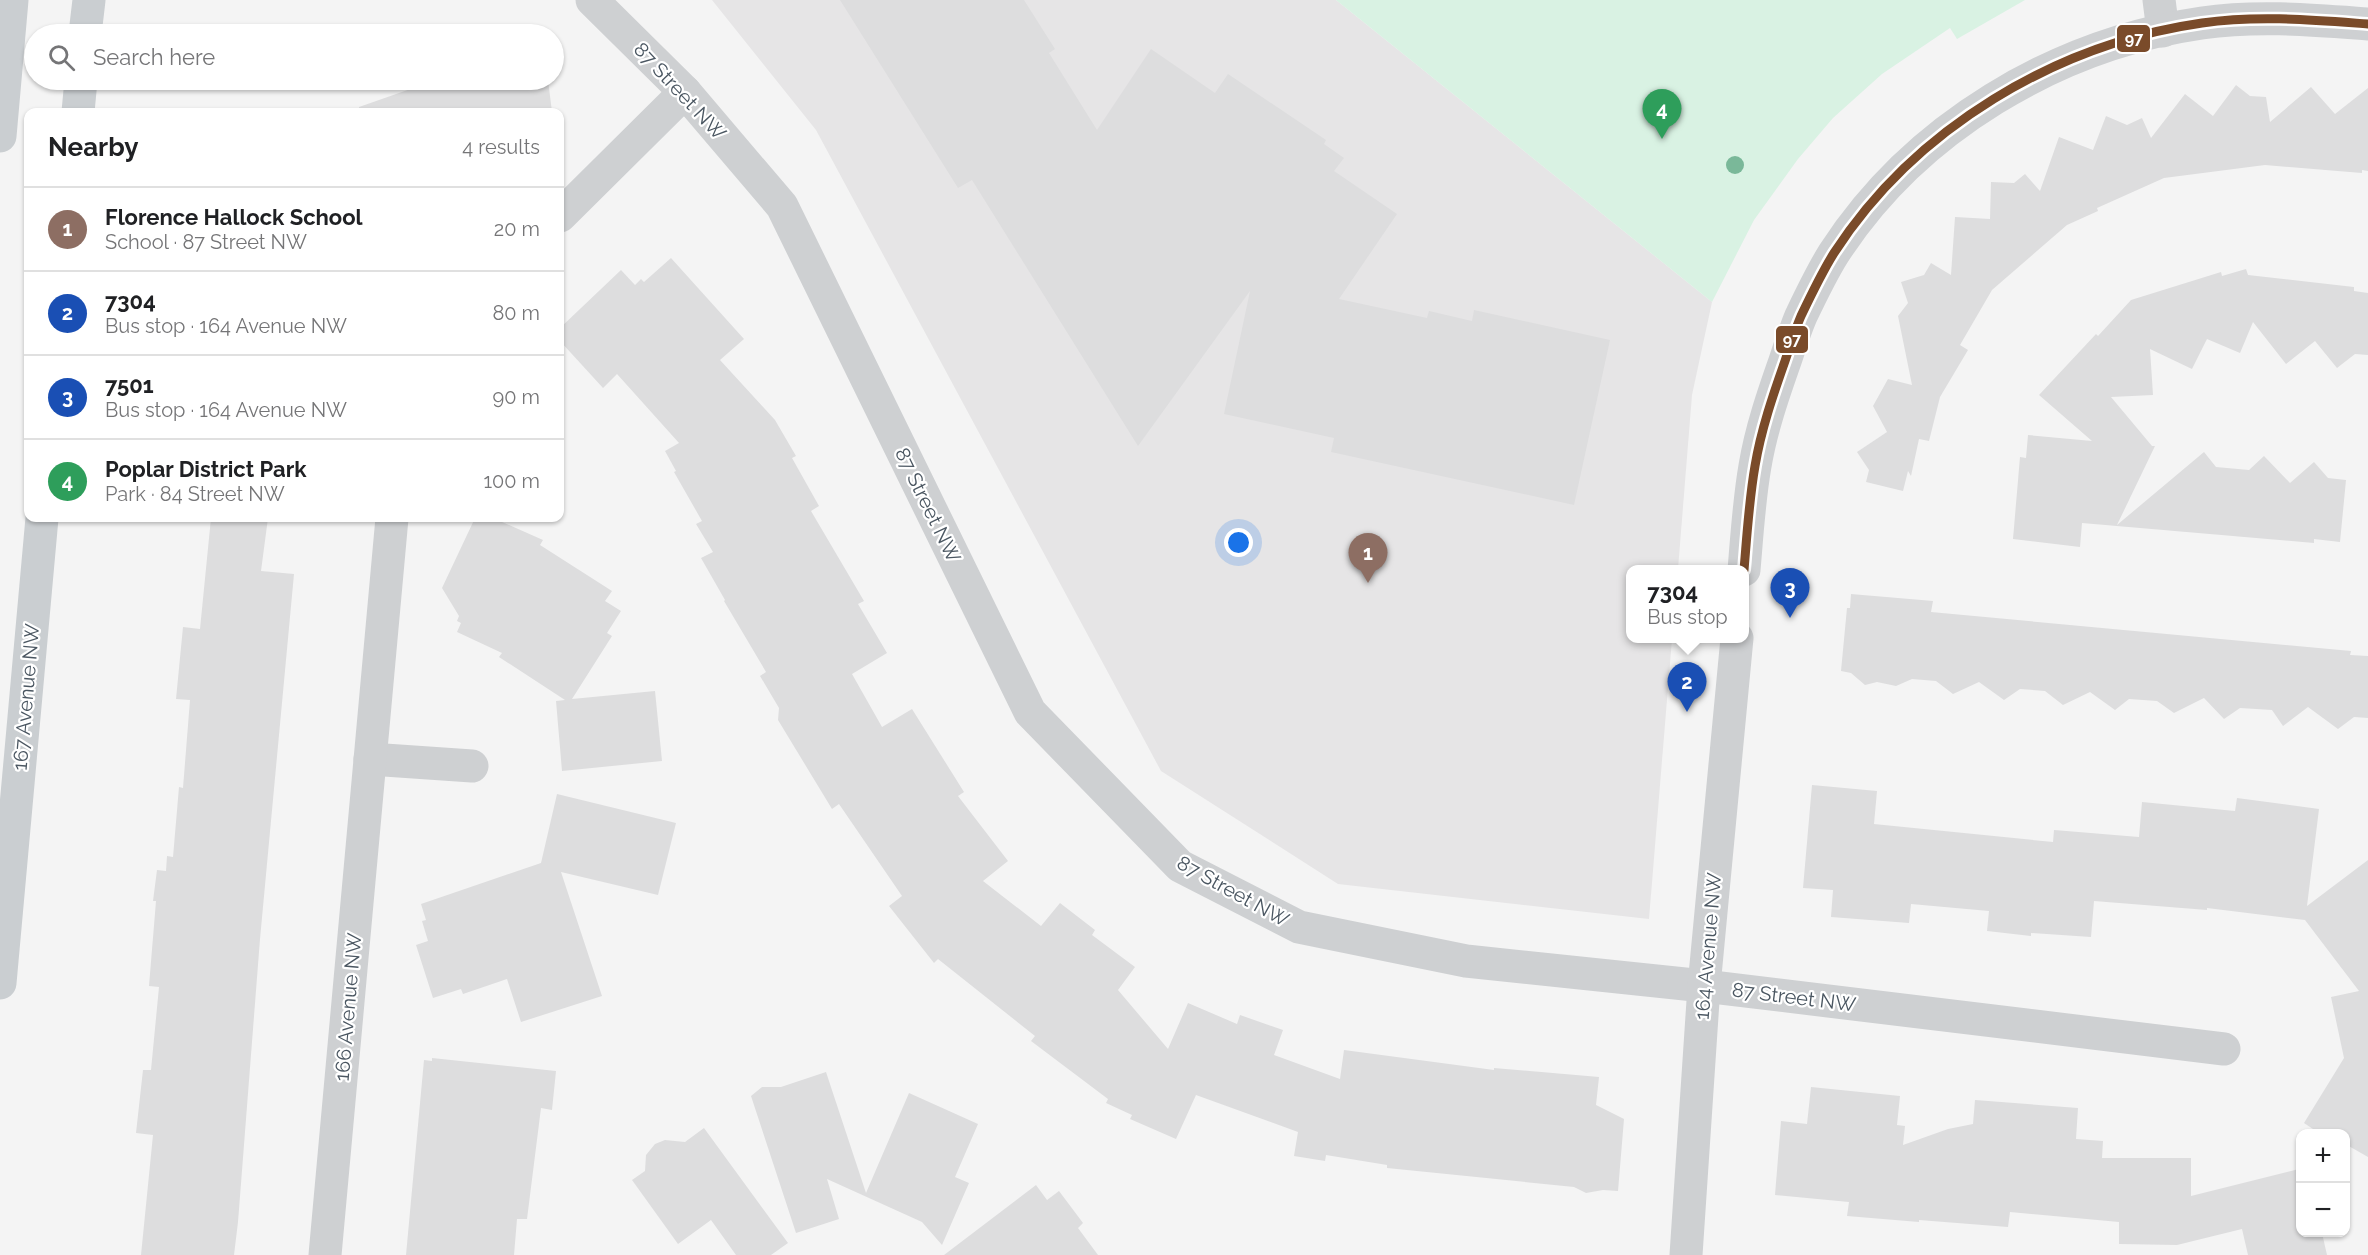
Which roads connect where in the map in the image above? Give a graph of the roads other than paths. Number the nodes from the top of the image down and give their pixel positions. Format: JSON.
{"nodes":[{"id":1,"x":12,"y":0,"type":"edge"},
{"id":2,"x":88,"y":0,"type":"edge"},
{"id":3,"x":592,"y":0,"type":"edge"},
{"id":4,"x":2161,"y":15,"type":"edge"},
{"id":5,"x":86,"y":24,"type":"edge"},
{"id":6,"x":2368,"y":24,"type":"edge"},
{"id":7,"x":80,"y":90,"type":"edge"},
{"id":8,"x":685,"y":92,"type":"junction"},
{"id":9,"x":78,"y":108,"type":"edge"},
{"id":10,"x":0,"y":136,"type":"edge"},
{"id":11,"x":564,"y":212,"type":"edge"},
{"id":12,"x":42,"y":522,"type":"edge"},
{"id":13,"x":392,"y":522,"type":"edge"},
{"id":14,"x":1745,"y":565,"type":"edge"},
{"id":15,"x":1737,"y":643,"type":"edge"},
{"id":16,"x":370,"y":759,"type":"junction"},
{"id":17,"x":472,"y":766,"type":"dead end"},
{"id":18,"x":0,"y":983,"type":"edge"},
{"id":19,"x":1704,"y":986,"type":"junction"},
{"id":20,"x":2224,"y":1049,"type":"dead end"},
{"id":21,"x":325,"y":1255,"type":"edge"},
{"id":22,"x":1686,"y":1255,"type":"edge"}],
"edges":[{"from":1,"to":10,"type":"main road"},
{"from":2,"to":5,"type":"main road"},
{"from":3,"to":8,"type":"street","name":"87 Street NW"},
{"from":4,"to":6,"type":"street"},
{"from":4,"to":14,"type":"street"},
{"from":7,"to":9,"type":"main road"},
{"from":8,"to":11,"type":"street"},
{"from":8,"to":19,"type":"street","name":"87 Street NW"},
{"from":12,"to":18,"type":"main road","name":"167 Avenue NW"},
{"from":13,"to":16,"type":"street","name":"166 Avenue NW"},
{"from":15,"to":19,"type":"street","name":"164 Avenue NW"},
{"from":16,"to":17,"type":"street"},
{"from":16,"to":21,"type":"street","name":"166 Avenue NW"},
{"from":19,"to":20,"type":"street","name":"87 Street NW"},
{"from":19,"to":22,"type":"street","name":"164 Avenue NW"}]}
